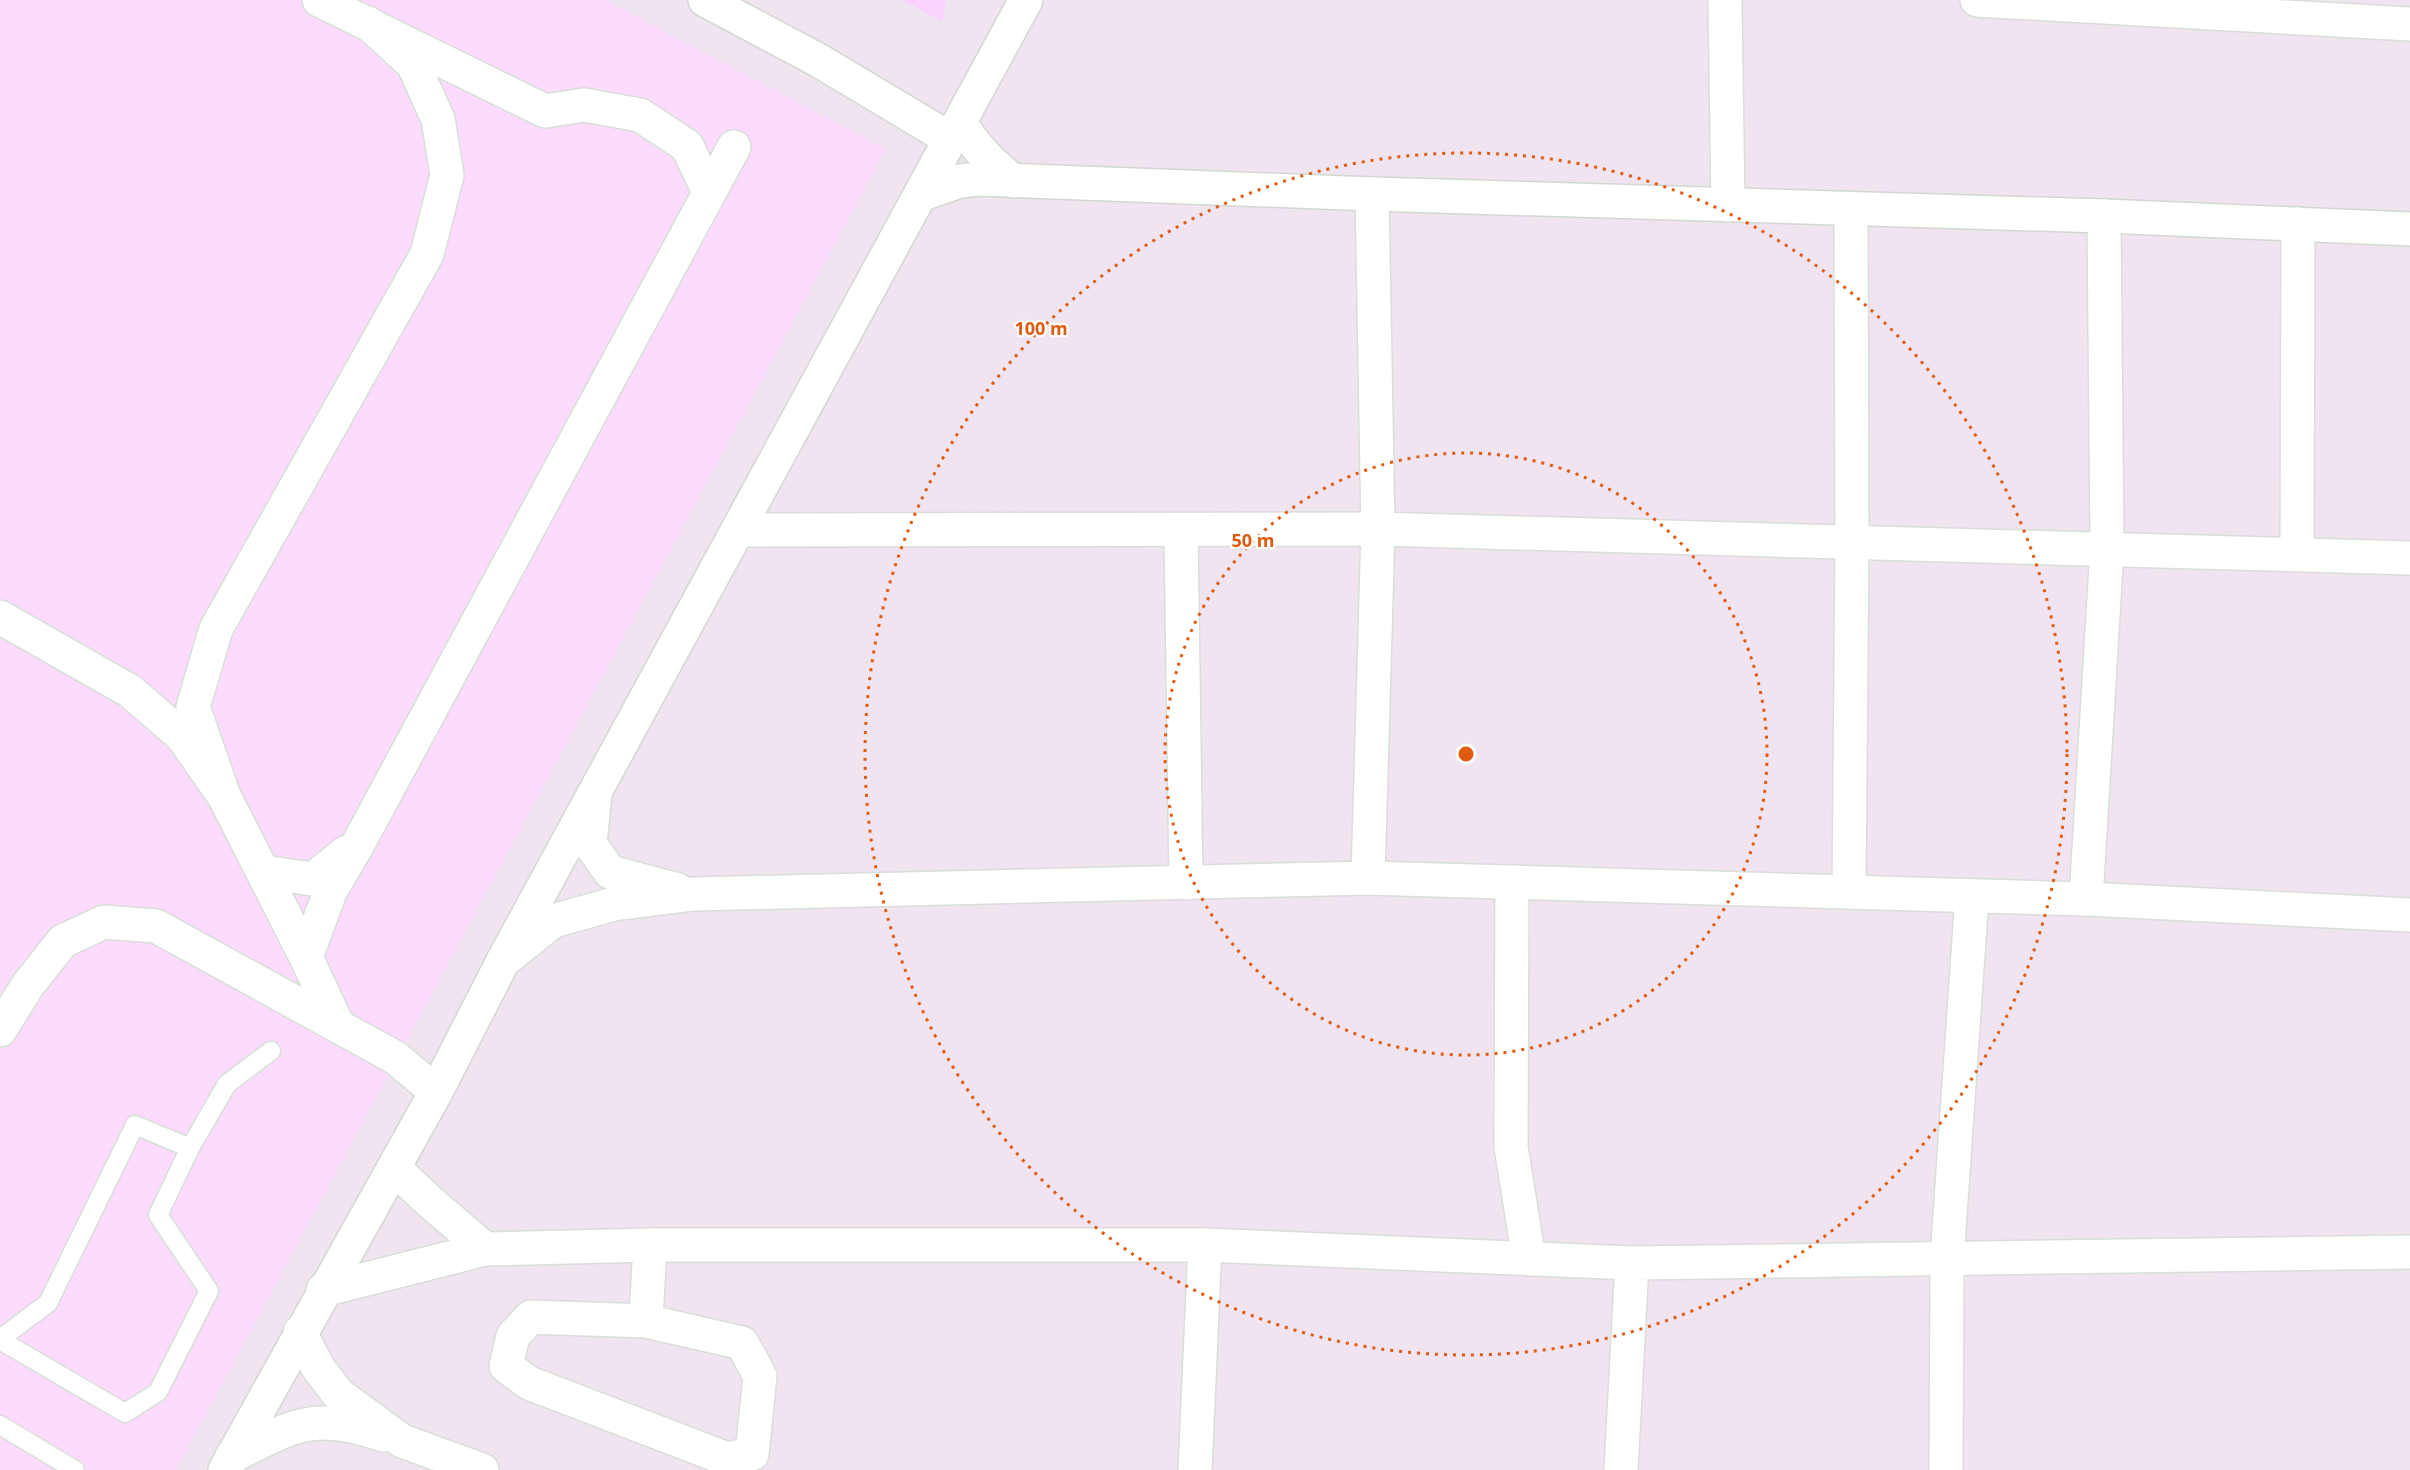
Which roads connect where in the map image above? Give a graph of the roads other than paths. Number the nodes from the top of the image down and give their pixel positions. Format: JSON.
{"nodes":[{"id":1,"x":319,"y":0,"type":"edge"},
{"id":2,"x":705,"y":0,"type":"edge"},
{"id":3,"x":1026,"y":0,"type":"edge"},
{"id":4,"x":1725,"y":0,"type":"edge"},
{"id":5,"x":1977,"y":0,"type":"edge"},
{"id":6,"x":368,"y":23,"type":"junction"},
{"id":7,"x":2410,"y":24,"type":"edge"},
{"id":8,"x":955,"y":131,"type":"junction"},
{"id":9,"x":734,"y":147,"type":"dead end"},
{"id":10,"x":1013,"y":181,"type":"junction"},
{"id":11,"x":709,"y":192,"type":"junction"},
{"id":12,"x":1372,"y":194,"type":"junction"},
{"id":13,"x":920,"y":195,"type":"junction"},
{"id":14,"x":1728,"y":205,"type":"junction"},
{"id":15,"x":1851,"y":208,"type":"junction"},
{"id":16,"x":2104,"y":216,"type":"junction"},
{"id":17,"x":2298,"y":224,"type":"junction"},
{"id":18,"x":2410,"y":229,"type":"edge"},
{"id":19,"x":1378,"y":529,"type":"junction"},
{"id":20,"x":738,"y":530,"type":"junction"},
{"id":21,"x":1181,"y":530,"type":"junction"},
{"id":22,"x":1852,"y":542,"type":"junction"},
{"id":23,"x":2107,"y":549,"type":"junction"},
{"id":24,"x":2297,"y":554,"type":"junction"},
{"id":25,"x":2410,"y":558,"type":"edge"},
{"id":26,"x":0,"y":617,"type":"edge"},
{"id":27,"x":595,"y":793,"type":"junction"},
{"id":28,"x":224,"y":796,"type":"junction"},
{"id":29,"x":358,"y":844,"type":"junction"},
{"id":30,"x":263,"y":872,"type":"junction"},
{"id":31,"x":1368,"y":878,"type":"junction"},
{"id":32,"x":1512,"y":882,"type":"junction"},
{"id":33,"x":1186,"y":883,"type":"junction"},
{"id":34,"x":1849,"y":892,"type":"junction"},
{"id":35,"x":694,"y":894,"type":"junction"},
{"id":36,"x":1972,"y":896,"type":"junction"},
{"id":37,"x":2086,"y":899,"type":"junction"},
{"id":38,"x":2410,"y":915,"type":"edge"},
{"id":39,"x":306,"y":957,"type":"junction"},
{"id":40,"x":503,"y":961,"type":"junction"},
{"id":41,"x":278,"y":994,"type":"junction"},
{"id":42,"x":3,"y":1020,"type":"edge"},
{"id":43,"x":338,"y":1026,"type":"junction"},
{"id":44,"x":272,"y":1051,"type":"dead end"},
{"id":45,"x":436,"y":1092,"type":"junction"},
{"id":46,"x":190,"y":1148,"type":"junction"},
{"id":47,"x":394,"y":1168,"type":"junction"},
{"id":48,"x":650,"y":1245,"type":"junction"},
{"id":49,"x":1205,"y":1245,"type":"junction"},
{"id":50,"x":485,"y":1249,"type":"junction"},
{"id":51,"x":2410,"y":1252,"type":"edge"},
{"id":52,"x":1529,"y":1259,"type":"junction"},
{"id":53,"x":1947,"y":1259,"type":"junction"},
{"id":54,"x":1632,"y":1263,"type":"junction"},
{"id":55,"x":323,"y":1290,"type":"junction"},
{"id":56,"x":646,"y":1321,"type":"junction"},
{"id":57,"x":300,"y":1332,"type":"junction"},
{"id":58,"x":0,"y":1339,"type":"edge"},
{"id":59,"x":0,"y":1425,"type":"edge"},
{"id":60,"x":402,"y":1441,"type":"junction"},
{"id":61,"x":229,"y":1463,"type":"edge"},
{"id":62,"x":75,"y":1470,"type":"edge"},
{"id":63,"x":482,"y":1470,"type":"edge"},
{"id":64,"x":1195,"y":1470,"type":"edge"},
{"id":65,"x":1621,"y":1470,"type":"edge"},
{"id":66,"x":1946,"y":1470,"type":"edge"}],
"edges":[{"from":1,"to":6,"type":"street"},
{"from":2,"to":8,"type":"street"},
{"from":3,"to":8,"type":"street"},
{"from":4,"to":14,"type":"street"},
{"from":5,"to":7,"type":"street"},
{"from":6,"to":11,"type":"street"},
{"from":6,"to":28,"type":"street"},
{"from":8,"to":10,"type":"street"},
{"from":8,"to":13,"type":"street"},
{"from":9,"to":11,"type":"street"},
{"from":10,"to":12,"type":"street"},
{"from":10,"to":13,"type":"street"},
{"from":11,"to":29,"type":"street"},
{"from":12,"to":14,"type":"street"},
{"from":12,"to":19,"type":"street"},
{"from":13,"to":20,"type":"street"},
{"from":14,"to":15,"type":"street"},
{"from":15,"to":16,"type":"street"},
{"from":15,"to":22,"type":"street"},
{"from":16,"to":17,"type":"street"},
{"from":16,"to":23,"type":"street"},
{"from":17,"to":18,"type":"street"},
{"from":17,"to":24,"type":"street"},
{"from":19,"to":21,"type":"street"},
{"from":19,"to":22,"type":"street"},
{"from":19,"to":31,"type":"street"},
{"from":20,"to":21,"type":"street"},
{"from":20,"to":27,"type":"street"},
{"from":21,"to":33,"type":"street"},
{"from":22,"to":23,"type":"street"},
{"from":22,"to":34,"type":"street"},
{"from":23,"to":24,"type":"street"},
{"from":23,"to":37,"type":"street"},
{"from":24,"to":25,"type":"street"},
{"from":26,"to":28,"type":"street"},
{"from":27,"to":35,"type":"street"},
{"from":27,"to":40,"type":"street"},
{"from":28,"to":30,"type":"street"},
{"from":29,"to":30,"type":"street"},
{"from":29,"to":39,"type":"street"},
{"from":30,"to":39,"type":"street"},
{"from":31,"to":32,"type":"street"},
{"from":31,"to":33,"type":"street"},
{"from":32,"to":34,"type":"street"},
{"from":32,"to":52,"type":"street"},
{"from":33,"to":35,"type":"street"},
{"from":34,"to":36,"type":"street"},
{"from":35,"to":40,"type":"street"},
{"from":36,"to":37,"type":"street"},
{"from":36,"to":53,"type":"street"},
{"from":37,"to":38,"type":"street"},
{"from":39,"to":41,"type":"street"},
{"from":39,"to":43,"type":"street"},
{"from":40,"to":45,"type":"street"},
{"from":41,"to":42,"type":"street"},
{"from":41,"to":43,"type":"street"},
{"from":43,"to":45,"type":"street"},
{"from":44,"to":46,"type":"lane"},
{"from":45,"to":47,"type":"street"},
{"from":46,"to":58,"type":"lane"},
{"from":46,"to":58,"type":"lane"},
{"from":47,"to":50,"type":"street"},
{"from":47,"to":55,"type":"street"},
{"from":48,"to":49,"type":"street"},
{"from":48,"to":50,"type":"street"},
{"from":48,"to":56,"type":"street"},
{"from":49,"to":52,"type":"street"},
{"from":49,"to":64,"type":"street"},
{"from":50,"to":55,"type":"street"},
{"from":51,"to":53,"type":"street"},
{"from":52,"to":54,"type":"street"},
{"from":53,"to":54,"type":"street"},
{"from":53,"to":66,"type":"street"},
{"from":54,"to":65,"type":"street"},
{"from":55,"to":57,"type":"street"},
{"from":56,"to":56,"type":"street"},
{"from":57,"to":60,"type":"street"},
{"from":57,"to":61,"type":"street"},
{"from":59,"to":62,"type":"lane"},
{"from":60,"to":61,"type":"street"},
{"from":60,"to":63,"type":"street"}]}
